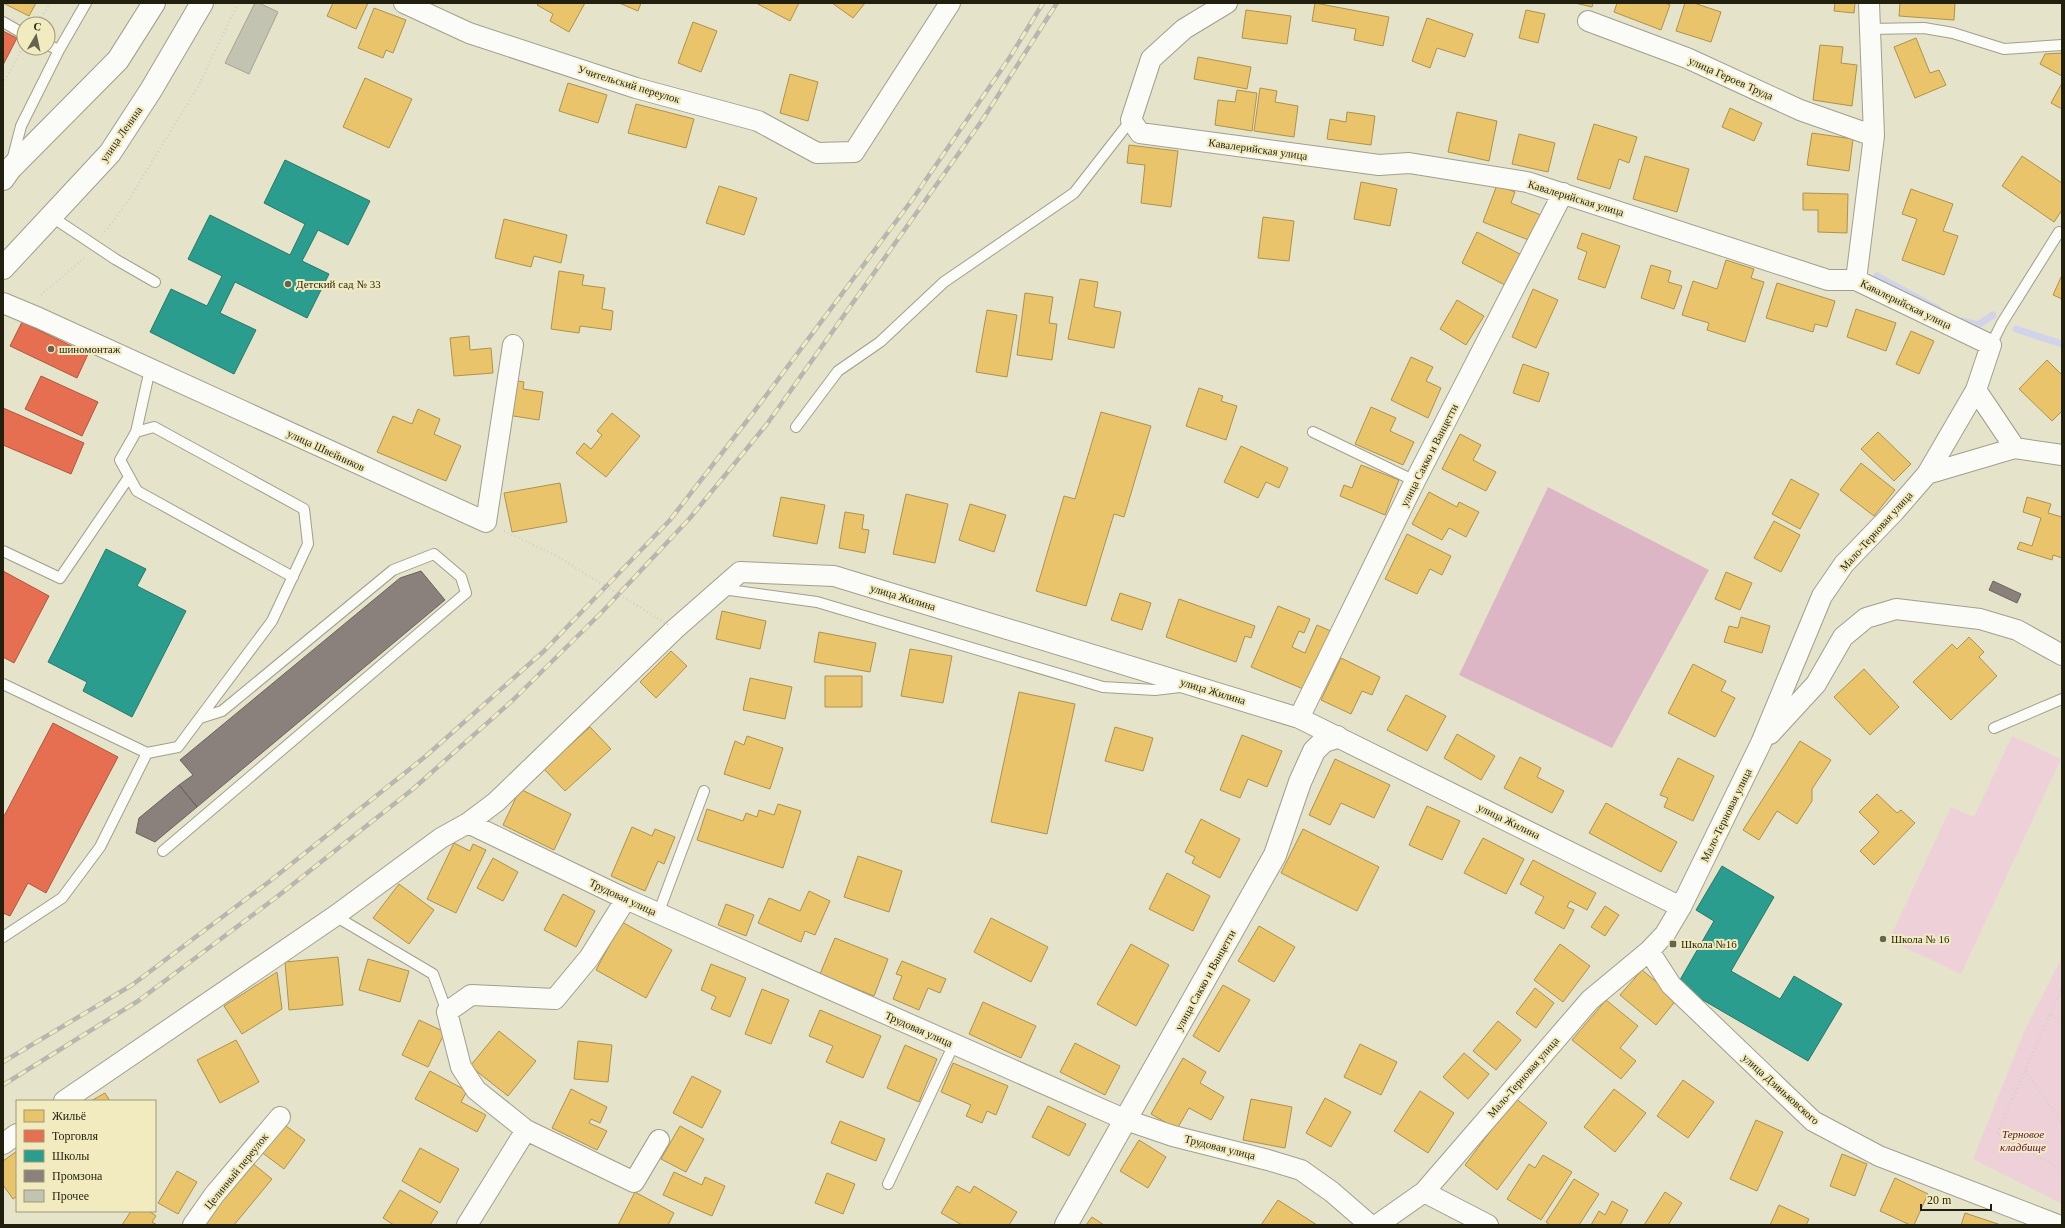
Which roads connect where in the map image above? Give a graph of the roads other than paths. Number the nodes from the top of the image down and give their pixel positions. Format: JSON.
{"nodes":[{"id":1,"x":86,"y":3,"type":"edge"},
{"id":2,"x":154,"y":3,"type":"edge"},
{"id":3,"x":202,"y":3,"type":"edge"},
{"id":4,"x":404,"y":3,"type":"edge"},
{"id":5,"x":950,"y":3,"type":"edge"},
{"id":6,"x":1227,"y":3,"type":"edge"},
{"id":7,"x":1869,"y":3,"type":"edge"},
{"id":8,"x":1588,"y":21,"type":"dead end"},
{"id":9,"x":3,"y":22,"type":"edge"},
{"id":10,"x":1870,"y":28,"type":"junction"},
{"id":11,"x":16,"y":29,"type":"edge"},
{"id":12,"x":2062,"y":45,"type":"edge"},
{"id":13,"x":56,"y":49,"type":"edge"},
{"id":14,"x":59,"y":50,"type":"junction"},
{"id":15,"x":1136,"y":127,"type":"junction"},
{"id":16,"x":1874,"y":136,"type":"junction"},
{"id":17,"x":6,"y":174,"type":"edge"},
{"id":18,"x":1563,"y":193,"type":"junction"},
{"id":19,"x":52,"y":217,"type":"junction"},
{"id":20,"x":2062,"y":234,"type":"edge"},
{"id":21,"x":3,"y":268,"type":"edge"},
{"id":22,"x":1856,"y":280,"type":"junction"},
{"id":23,"x":155,"y":282,"type":"dead end"},
{"id":24,"x":3,"y":304,"type":"edge"},
{"id":25,"x":514,"y":344,"type":"dead end"},
{"id":26,"x":1991,"y":345,"type":"junction"},
{"id":27,"x":150,"y":369,"type":"junction"},
{"id":28,"x":1976,"y":390,"type":"junction"},
{"id":29,"x":796,"y":427,"type":"dead end"},
{"id":30,"x":136,"y":432,"type":"junction"},
{"id":31,"x":1313,"y":432,"type":"dead end"},
{"id":32,"x":2015,"y":448,"type":"junction"},
{"id":33,"x":2062,"y":455,"type":"edge"},
{"id":34,"x":1927,"y":474,"type":"junction"},
{"id":35,"x":129,"y":477,"type":"junction"},
{"id":36,"x":1415,"y":481,"type":"junction"},
{"id":37,"x":3,"y":550,"type":"edge"},
{"id":38,"x":293,"y":577,"type":"junction"},
{"id":39,"x":720,"y":588,"type":"junction"},
{"id":40,"x":2062,"y":655,"type":"edge"},
{"id":41,"x":3,"y":684,"type":"edge"},
{"id":42,"x":1192,"y":685,"type":"junction"},
{"id":43,"x":2062,"y":699,"type":"edge"},
{"id":44,"x":200,"y":718,"type":"junction"},
{"id":45,"x":1299,"y":718,"type":"junction"},
{"id":46,"x":1994,"y":728,"type":"dead end"},
{"id":47,"x":1337,"y":737,"type":"junction"},
{"id":48,"x":1761,"y":743,"type":"junction"},
{"id":49,"x":147,"y":753,"type":"junction"},
{"id":50,"x":704,"y":791,"type":"dead end"},
{"id":51,"x":468,"y":823,"type":"junction"},
{"id":52,"x":163,"y":851,"type":"dead end"},
{"id":53,"x":626,"y":900,"type":"junction"},
{"id":54,"x":1681,"y":907,"type":"junction"},
{"id":55,"x":658,"y":914,"type":"junction"},
{"id":56,"x":335,"y":916,"type":"junction"},
{"id":57,"x":3,"y":925,"type":"edge"},
{"id":58,"x":13,"y":931,"type":"junction"},
{"id":59,"x":3,"y":937,"type":"edge"},
{"id":60,"x":1649,"y":951,"type":"junction"},
{"id":61,"x":447,"y":1012,"type":"junction"},
{"id":62,"x":954,"y":1044,"type":"junction"},
{"id":63,"x":65,"y":1100,"type":"edge"},
{"id":64,"x":280,"y":1117,"type":"dead end"},
{"id":65,"x":1126,"y":1120,"type":"junction"},
{"id":66,"x":526,"y":1130,"type":"junction"},
{"id":67,"x":16,"y":1135,"type":"edge"},
{"id":68,"x":659,"y":1140,"type":"dead end"},
{"id":69,"x":3,"y":1144,"type":"edge"},
{"id":70,"x":888,"y":1184,"type":"dead end"},
{"id":71,"x":1424,"y":1192,"type":"junction"},
{"id":72,"x":193,"y":1225,"type":"edge"},
{"id":73,"x":467,"y":1225,"type":"edge"},
{"id":74,"x":1066,"y":1225,"type":"edge"},
{"id":75,"x":1370,"y":1225,"type":"edge"},
{"id":76,"x":1377,"y":1225,"type":"edge"},
{"id":77,"x":1488,"y":1225,"type":"edge"},
{"id":78,"x":2058,"y":1225,"type":"edge"}],
"edges":[{"from":1,"to":14,"type":"lane"},
{"from":2,"to":17,"type":"street"},
{"from":3,"to":19,"type":"street","name":"улица Ленина"},
{"from":4,"to":5,"type":"street","name":"Учительский переулок"},
{"from":6,"to":15,"type":"street"},
{"from":7,"to":10,"type":"street"},
{"from":8,"to":16,"type":"street","name":"улица Героев Труда"},
{"from":9,"to":11,"type":"lane"},
{"from":10,"to":12,"type":"lane"},
{"from":10,"to":16,"type":"street"},
{"from":13,"to":14,"type":"lane"},
{"from":14,"to":17,"type":"lane"},
{"from":15,"to":18,"type":"street","name":"Кавалерийская улица"},
{"from":15,"to":29,"type":"lane"},
{"from":16,"to":22,"type":"street"},
{"from":18,"to":22,"type":"street","name":"Кавалерийская улица"},
{"from":18,"to":36,"type":"street","name":"улица Сакко и Ванцетти"},
{"from":19,"to":21,"type":"street","name":"улица Ленина"},
{"from":19,"to":23,"type":"lane"},
{"from":20,"to":26,"type":"lane"},
{"from":22,"to":26,"type":"street","name":"Кавалерийская улица"},
{"from":24,"to":27,"type":"street","name":"улица Швейников"},
{"from":25,"to":27,"type":"street","name":"улица Швейников"},
{"from":26,"to":28,"type":"street","name":"Мало-Терновая улица"},
{"from":27,"to":30,"type":"lane"},
{"from":28,"to":32,"type":"street"},
{"from":28,"to":34,"type":"street","name":"Мало-Терновая улица"},
{"from":30,"to":35,"type":"lane"},
{"from":30,"to":38,"type":"lane"},
{"from":31,"to":36,"type":"lane"},
{"from":32,"to":33,"type":"street"},
{"from":32,"to":34,"type":"street"},
{"from":34,"to":48,"type":"street","name":"Мало-Терновая улица"},
{"from":35,"to":37,"type":"lane"},
{"from":35,"to":38,"type":"lane"},
{"from":36,"to":45,"type":"street","name":"улица Сакко и Ванцетти"},
{"from":38,"to":44,"type":"lane"},
{"from":39,"to":42,"type":"lane"},
{"from":39,"to":42,"type":"street","name":"улица Жилина"},
{"from":39,"to":51,"type":"street","name":"улица Жилина"},
{"from":40,"to":48,"type":"street"},
{"from":41,"to":49,"type":"lane"},
{"from":42,"to":45,"type":"street","name":"улица Жилина"},
{"from":43,"to":46,"type":"lane"},
{"from":44,"to":49,"type":"lane"},
{"from":44,"to":52,"type":"lane"},
{"from":45,"to":47,"type":"street","name":"улица Жилина"},
{"from":47,"to":54,"type":"street","name":"улица Жилина"},
{"from":47,"to":65,"type":"street","name":"улица Сакко и Ванцетти"},
{"from":48,"to":54,"type":"street","name":"Мало-Терновая улица"},
{"from":49,"to":58,"type":"lane"},
{"from":50,"to":55,"type":"lane"},
{"from":51,"to":53,"type":"street","name":"Трудовая улица"},
{"from":51,"to":56,"type":"street","name":"улица Жилина"},
{"from":53,"to":55,"type":"street","name":"Трудовая улица"},
{"from":53,"to":61,"type":"street"},
{"from":54,"to":60,"type":"street","name":"Мало-Терновая улица"},
{"from":55,"to":62,"type":"street","name":"Трудовая улица"},
{"from":56,"to":61,"type":"lane"},
{"from":56,"to":63,"type":"street","name":"улица Жилина"},
{"from":57,"to":58,"type":"lane"},
{"from":58,"to":59,"type":"lane"},
{"from":60,"to":71,"type":"street","name":"Мало-Терновая улица"},
{"from":60,"to":78,"type":"street","name":"улица Дзиньковского"},
{"from":61,"to":66,"type":"street"},
{"from":62,"to":65,"type":"street","name":"Трудовая улица"},
{"from":62,"to":70,"type":"lane"},
{"from":64,"to":72,"type":"street","name":"Целинный переулок"},
{"from":65,"to":74,"type":"street","name":"улица Сакко и Ванцетти"},
{"from":65,"to":75,"type":"street","name":"Трудовая улица"},
{"from":66,"to":68,"type":"street"},
{"from":66,"to":73,"type":"street"},
{"from":67,"to":69,"type":"street"},
{"from":71,"to":76,"type":"street","name":"Мало-Терновая улица"},
{"from":71,"to":77,"type":"street"}]}
